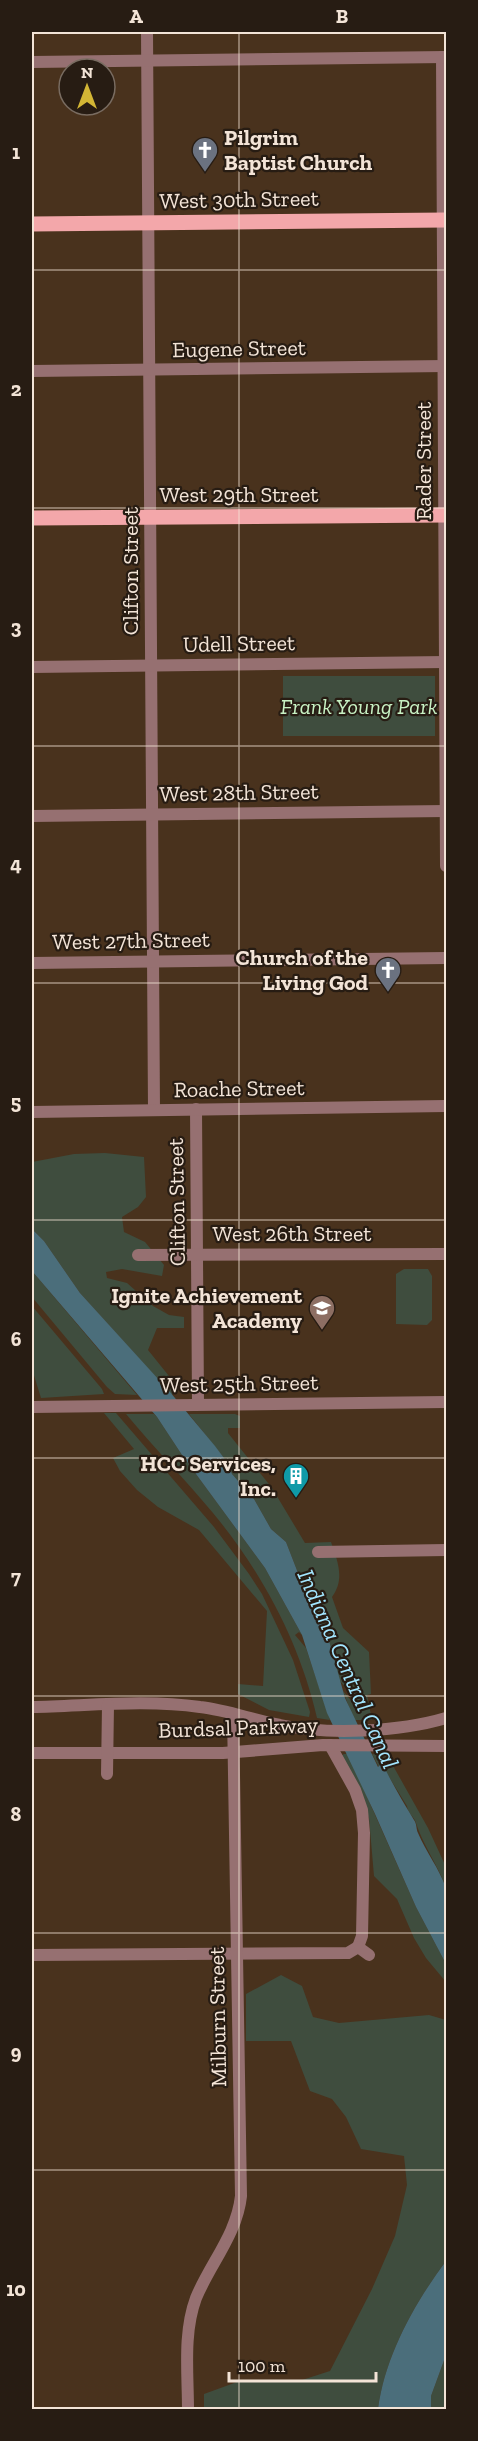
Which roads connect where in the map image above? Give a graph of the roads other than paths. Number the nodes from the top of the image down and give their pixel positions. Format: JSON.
{"nodes":[{"id":1,"x":147,"y":32,"type":"edge"},
{"id":2,"x":444,"y":57,"type":"edge"},
{"id":3,"x":148,"y":61,"type":"junction"},
{"id":4,"x":32,"y":62,"type":"edge"},
{"id":5,"x":445,"y":220,"type":"edge"},
{"id":6,"x":147,"y":222,"type":"junction"},
{"id":7,"x":32,"y":224,"type":"edge"},
{"id":8,"x":445,"y":366,"type":"edge"},
{"id":9,"x":149,"y":370,"type":"junction"},
{"id":10,"x":32,"y":371,"type":"edge"},
{"id":11,"x":446,"y":515,"type":"edge"},
{"id":12,"x":150,"y":517,"type":"junction"},
{"id":13,"x":32,"y":518,"type":"edge"},
{"id":14,"x":446,"y":662,"type":"edge"},
{"id":15,"x":151,"y":665,"type":"junction"},
{"id":16,"x":32,"y":667,"type":"edge"},
{"id":17,"x":446,"y":811,"type":"edge"},
{"id":18,"x":153,"y":815,"type":"junction"},
{"id":19,"x":32,"y":816,"type":"edge"},
{"id":20,"x":447,"y":866,"type":"edge"},
{"id":21,"x":447,"y":958,"type":"edge"},
{"id":22,"x":153,"y":961,"type":"junction"},
{"id":23,"x":32,"y":963,"type":"edge"},
{"id":24,"x":447,"y":1106,"type":"edge"},
{"id":25,"x":196,"y":1108,"type":"junction"},
{"id":26,"x":154,"y":1110,"type":"junction"},
{"id":27,"x":32,"y":1112,"type":"edge"},
{"id":28,"x":197,"y":1254,"type":"junction"},
{"id":29,"x":447,"y":1254,"type":"edge"},
{"id":30,"x":138,"y":1255,"type":"dead end"},
{"id":31,"x":447,"y":1402,"type":"edge"},
{"id":32,"x":195,"y":1404,"type":"junction"},
{"id":33,"x":32,"y":1407,"type":"edge"},
{"id":34,"x":447,"y":1550,"type":"edge"},
{"id":35,"x":318,"y":1552,"type":"dead end"},
{"id":36,"x":108,"y":1706,"type":"junction"},
{"id":37,"x":32,"y":1707,"type":"edge"},
{"id":38,"x":233,"y":1714,"type":"junction"},
{"id":39,"x":447,"y":1718,"type":"edge"},
{"id":40,"x":335,"y":1745,"type":"junction"},
{"id":41,"x":447,"y":1746,"type":"edge"},
{"id":42,"x":109,"y":1752,"type":"junction"},
{"id":43,"x":32,"y":1753,"type":"edge"},
{"id":44,"x":232,"y":1753,"type":"junction"},
{"id":45,"x":107,"y":1774,"type":"dead end"},
{"id":46,"x":358,"y":1947,"type":"junction"},
{"id":47,"x":237,"y":1954,"type":"junction"},
{"id":48,"x":32,"y":1955,"type":"edge"},
{"id":49,"x":369,"y":1955,"type":"dead end"},
{"id":50,"x":188,"y":2409,"type":"edge"}],
"edges":[{"from":1,"to":3,"type":"street","name":"Clifton Street"},
{"from":2,"to":3,"type":"street"},
{"from":2,"to":5,"type":"street","name":"Rader Street"},
{"from":3,"to":4,"type":"street"},
{"from":3,"to":6,"type":"street","name":"Clifton Street"},
{"from":5,"to":6,"type":"main road","name":"West 30th Street"},
{"from":5,"to":8,"type":"street","name":"Rader Street"},
{"from":6,"to":7,"type":"main road","name":"West 30th Street"},
{"from":6,"to":9,"type":"street","name":"Clifton Street"},
{"from":8,"to":9,"type":"street","name":"Eugene Street"},
{"from":8,"to":11,"type":"street","name":"Rader Street"},
{"from":9,"to":10,"type":"street","name":"Eugene Street"},
{"from":9,"to":12,"type":"street","name":"Clifton Street"},
{"from":11,"to":12,"type":"main road","name":"West 29th Street"},
{"from":11,"to":14,"type":"street","name":"Rader Street"},
{"from":12,"to":13,"type":"main road","name":"West 29th Street"},
{"from":12,"to":15,"type":"street","name":"Clifton Street"},
{"from":14,"to":15,"type":"street","name":"Udell Street"},
{"from":14,"to":17,"type":"street","name":"Rader Street"},
{"from":15,"to":16,"type":"street","name":"Udell Street"},
{"from":15,"to":18,"type":"street","name":"Clifton Street"},
{"from":17,"to":18,"type":"street","name":"West 28th Street"},
{"from":17,"to":20,"type":"street","name":"Rader Street"},
{"from":18,"to":19,"type":"street","name":"West 28th Street"},
{"from":18,"to":22,"type":"street","name":"Clifton Street"},
{"from":21,"to":22,"type":"street","name":"West 27th Street"},
{"from":22,"to":23,"type":"street","name":"West 27th Street"},
{"from":22,"to":26,"type":"street","name":"Clifton Street"},
{"from":24,"to":25,"type":"street","name":"Roache Street"},
{"from":25,"to":26,"type":"street","name":"Roache Street"},
{"from":25,"to":28,"type":"street","name":"Clifton Street"},
{"from":26,"to":27,"type":"street","name":"Roache Street"},
{"from":28,"to":29,"type":"street","name":"West 26th Street"},
{"from":28,"to":30,"type":"street","name":"West 26th Street"},
{"from":28,"to":32,"type":"street","name":"Clifton Street"},
{"from":31,"to":32,"type":"street","name":"West 25th Street"},
{"from":32,"to":33,"type":"street","name":"West 25th Street"},
{"from":34,"to":35,"type":"street"},
{"from":36,"to":37,"type":"street","name":"Burdsal Parkway"},
{"from":36,"to":38,"type":"street","name":"Burdsal Parkway"},
{"from":36,"to":42,"type":"street"},
{"from":38,"to":39,"type":"street","name":"Burdsal Parkway"},
{"from":38,"to":44,"type":"street","name":"Milburn Street"},
{"from":40,"to":41,"type":"street","name":"Burdsal Parkway"},
{"from":40,"to":44,"type":"street","name":"Burdsal Parkway"},
{"from":40,"to":46,"type":"street"},
{"from":42,"to":43,"type":"street","name":"Burdsal Parkway"},
{"from":42,"to":44,"type":"street","name":"Burdsal Parkway"},
{"from":42,"to":45,"type":"street"},
{"from":44,"to":47,"type":"street","name":"Milburn Street"},
{"from":46,"to":47,"type":"street"},
{"from":46,"to":49,"type":"street"},
{"from":47,"to":48,"type":"street"},
{"from":47,"to":50,"type":"street","name":"Milburn Street"}]}
